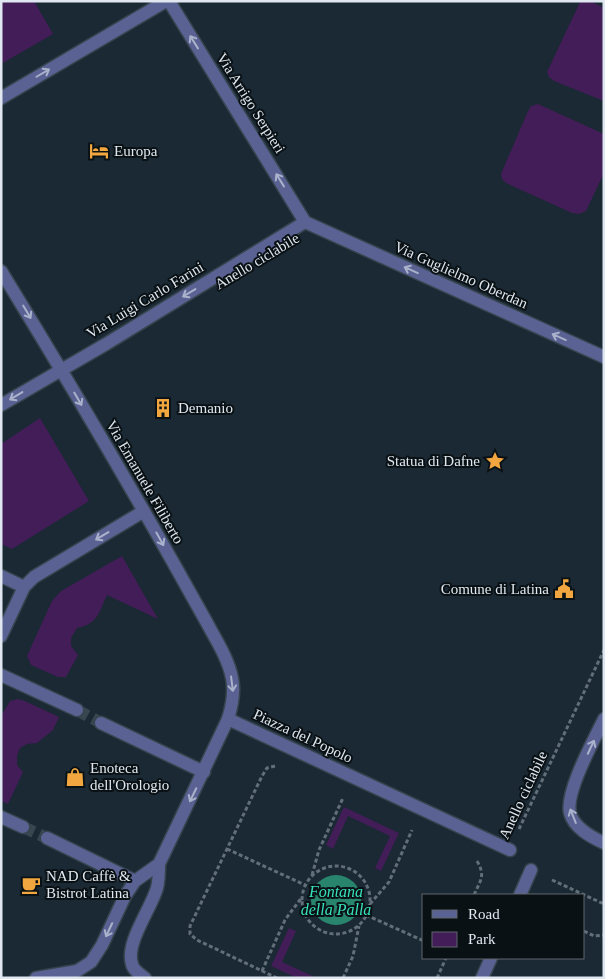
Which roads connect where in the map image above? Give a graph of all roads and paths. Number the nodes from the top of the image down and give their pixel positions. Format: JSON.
{"nodes":[{"id":1,"x":168,"y":1,"type":"edge"},
{"id":2,"x":1,"y":98,"type":"edge"},
{"id":3,"x":305,"y":222,"type":"junction"},
{"id":4,"x":1,"y":271,"type":"edge"},
{"id":5,"x":604,"y":358,"type":"edge"},
{"id":6,"x":61,"y":369,"type":"junction"},
{"id":7,"x":1,"y":405,"type":"edge"},
{"id":8,"x":144,"y":511,"type":"junction"},
{"id":9,"x":1,"y":576,"type":"edge"},
{"id":10,"x":24,"y":587,"type":"junction"},
{"id":11,"x":1,"y":636,"type":"edge"},
{"id":12,"x":604,"y":650,"type":"edge"},
{"id":13,"x":1,"y":675,"type":"edge"},
{"id":14,"x":77,"y":710,"type":"tunnel mouth"},
{"id":15,"x":228,"y":719,"type":"junction"},
{"id":16,"x":604,"y":719,"type":"edge"},
{"id":17,"x":101,"y":722,"type":"tunnel mouth"},
{"id":18,"x":276,"y":766,"type":"dead end"},
{"id":19,"x":204,"y":772,"type":"junction"},
{"id":20,"x":335,"y":794,"type":"dead end"},
{"id":21,"x":1,"y":817,"type":"edge"},
{"id":22,"x":23,"y":827,"type":"tunnel mouth"},
{"id":23,"x":420,"y":834,"type":"dead end"},
{"id":24,"x":47,"y":838,"type":"tunnel mouth"},
{"id":25,"x":604,"y":843,"type":"edge"},
{"id":26,"x":227,"y":849,"type":"junction"},
{"id":27,"x":510,"y":850,"type":"joint"},
{"id":28,"x":471,"y":856,"type":"dead end"},
{"id":29,"x":159,"y":864,"type":"junction"},
{"id":30,"x":532,"y":870,"type":"joint"},
{"id":31,"x":311,"y":876,"type":"junction"},
{"id":32,"x":135,"y":881,"type":"junction"},
{"id":33,"x":305,"y":885,"type":"junction"},
{"id":34,"x":474,"y":894,"type":"edge"},
{"id":35,"x":520,"y":894,"type":"edge"},
{"id":36,"x":583,"y":894,"type":"edge"},
{"id":37,"x":585,"y":895,"type":"edge"},
{"id":38,"x":302,"y":896,"type":"junction"},
{"id":39,"x":370,"y":904,"type":"junction"},
{"id":40,"x":604,"y":904,"type":"edge"},
{"id":41,"x":366,"y":915,"type":"junction"},
{"id":42,"x":359,"y":925,"type":"junction"},
{"id":43,"x":585,"y":932,"type":"edge"},
{"id":44,"x":604,"y":935,"type":"edge"},
{"id":45,"x":422,"y":940,"type":"edge"},
{"id":46,"x":446,"y":959,"type":"edge"},
{"id":47,"x":491,"y":959,"type":"edge"},
{"id":48,"x":262,"y":971,"type":"junction"},
{"id":49,"x":36,"y":978,"type":"edge"},
{"id":50,"x":145,"y":978,"type":"edge"},
{"id":51,"x":277,"y":978,"type":"edge"},
{"id":52,"x":343,"y":978,"type":"edge"},
{"id":53,"x":437,"y":978,"type":"edge"},
{"id":54,"x":482,"y":978,"type":"edge"}],
"edges":[{"from":2,"to":1,"type":"street","one_way":true},
{"from":3,"to":1,"type":"street","name":"Via Arrigo Serpieri","one_way":true},
{"from":5,"to":3,"type":"street","name":"Via Guglielmo Oberdan","one_way":true},
{"from":3,"to":6,"type":"street","name":"Via Luigi Carlo Farini","one_way":true},
{"from":4,"to":6,"type":"street","name":"Via Emanuele Filiberto","one_way":true},
{"from":6,"to":7,"type":"street","name":"Via Luigi Carlo Farini","one_way":true},
{"from":6,"to":8,"type":"street","name":"Via Emanuele Filiberto","one_way":true},
{"from":8,"to":10,"type":"street","one_way":true},
{"from":8,"to":15,"type":"street","name":"Via Emanuele Filiberto","one_way":true},
{"from":9,"to":10,"type":"street"},
{"from":10,"to":11,"type":"street"},
{"from":12,"to":27,"type":"path","name":"Anello ciclabile"},
{"from":13,"to":14,"type":"street"},
{"from":15,"to":19,"type":"street"},
{"from":15,"to":27,"type":"street","name":"Piazza del Popolo"},
{"from":25,"to":16,"type":"street","one_way":true},
{"from":17,"to":19,"type":"street"},
{"from":18,"to":26,"type":"path"},
{"from":19,"to":29,"type":"street","one_way":true},
{"from":20,"to":31,"type":"path"},
{"from":21,"to":22,"type":"street"},
{"from":23,"to":39,"type":"path"},
{"from":24,"to":32,"type":"street"},
{"from":26,"to":33,"type":"path"},
{"from":26,"to":48,"type":"path"},
{"from":28,"to":34,"type":"path"},
{"from":29,"to":32,"type":"street"},
{"from":29,"to":50,"type":"street"},
{"from":30,"to":35,"type":"street"},
{"from":30,"to":36,"type":"path"},
{"from":31,"to":33,"type":"path"},
{"from":31,"to":39,"type":"path"},
{"from":32,"to":49,"type":"street","one_way":true},
{"from":33,"to":38,"type":"path"},
{"from":37,"to":40,"type":"path"},
{"from":38,"to":42,"type":"path"},
{"from":38,"to":48,"type":"path"},
{"from":39,"to":41,"type":"path"},
{"from":41,"to":42,"type":"path"},
{"from":41,"to":45,"type":"path"},
{"from":42,"to":52,"type":"path"},
{"from":43,"to":44,"type":"path"},
{"from":46,"to":53,"type":"path"},
{"from":47,"to":54,"type":"street"},
{"from":48,"to":51,"type":"path"}]}
